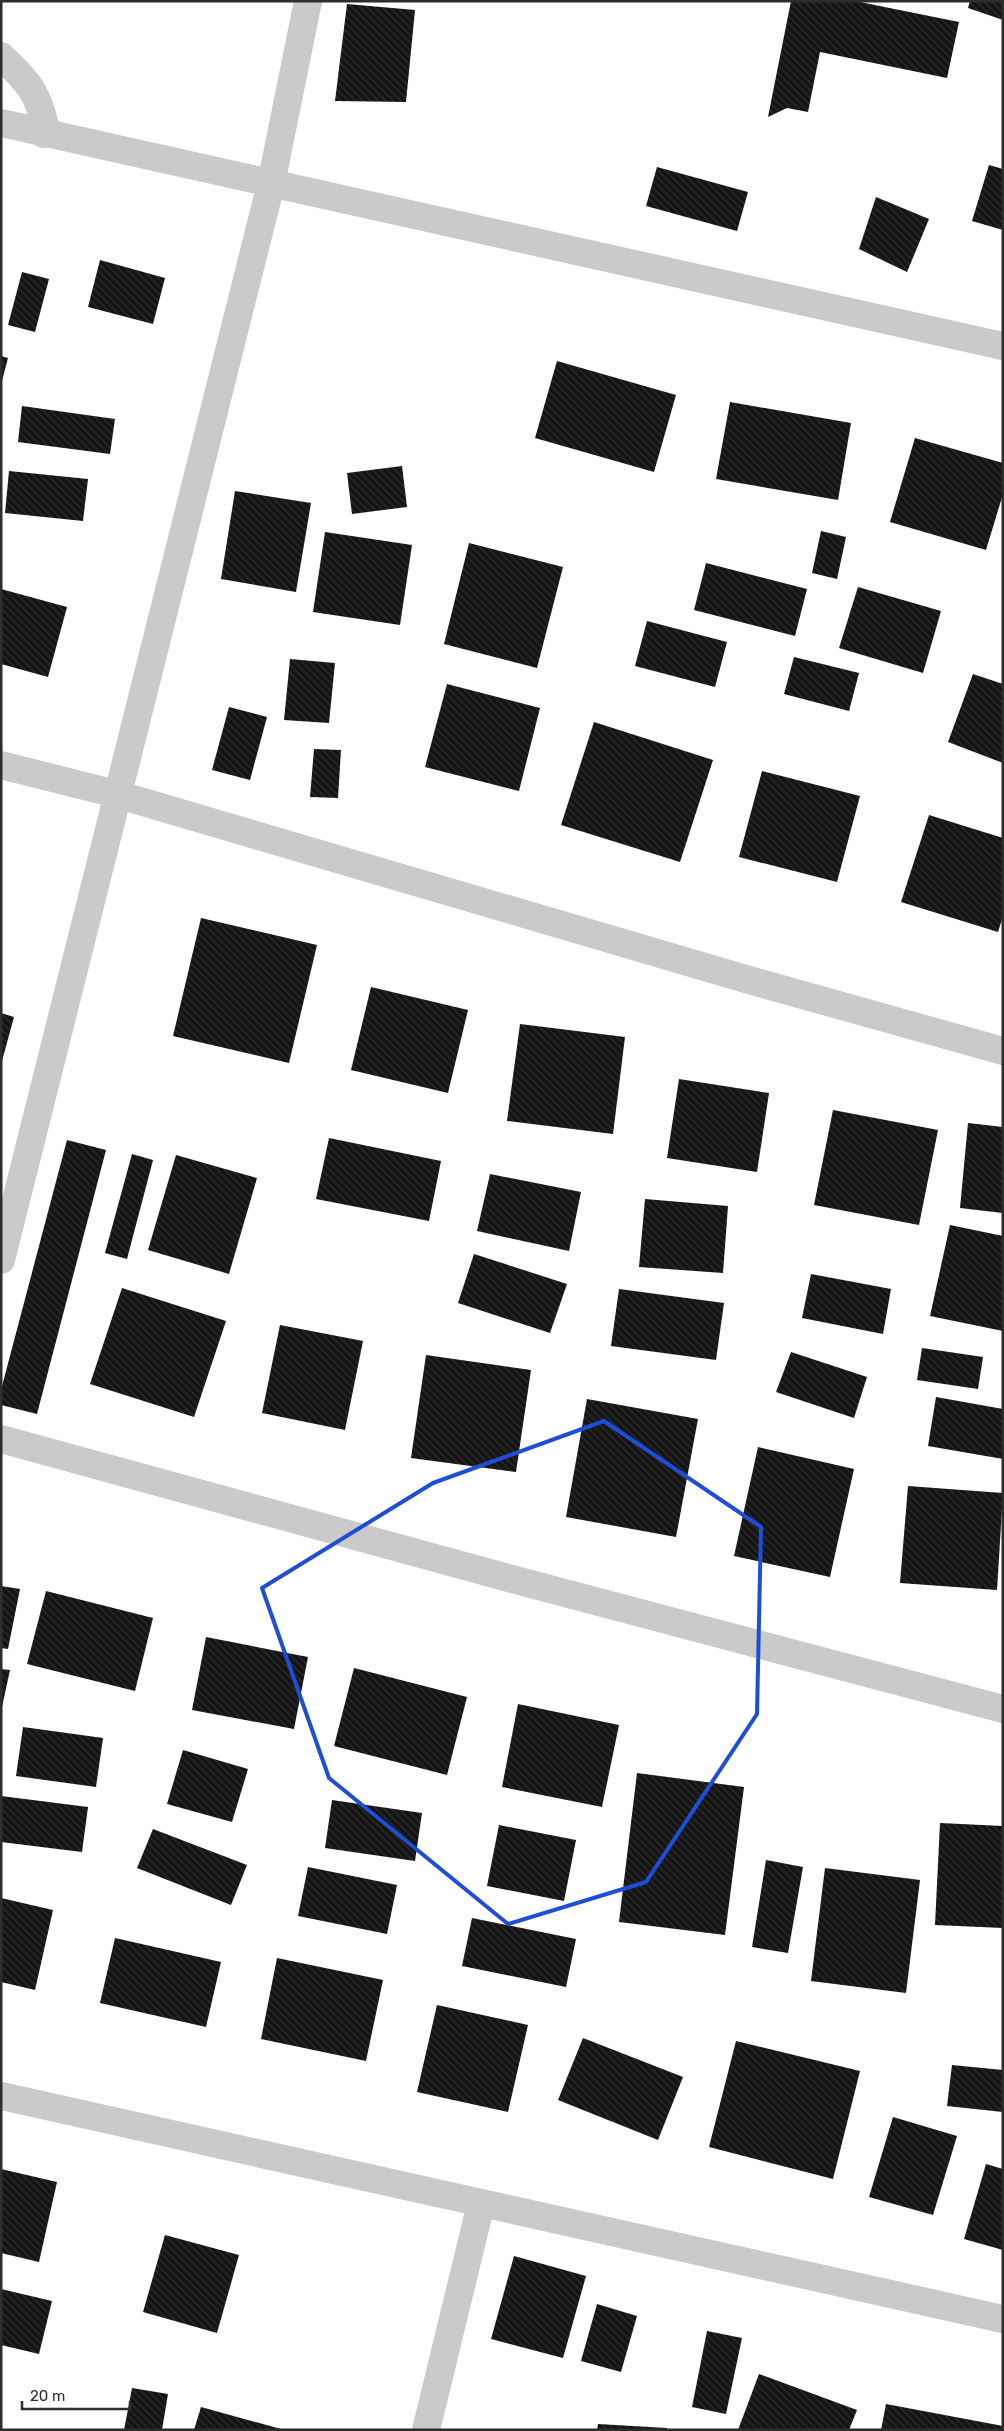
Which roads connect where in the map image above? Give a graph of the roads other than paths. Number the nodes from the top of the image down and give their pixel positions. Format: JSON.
{"nodes":[{"id":1,"x":308,"y":1,"type":"edge"},
{"id":2,"x":1,"y":56,"type":"edge"},
{"id":3,"x":1,"y":123,"type":"edge"},
{"id":4,"x":44,"y":134,"type":"junction"},
{"id":5,"x":271,"y":184,"type":"junction"},
{"id":6,"x":1003,"y":346,"type":"edge"},
{"id":7,"x":1,"y":765,"type":"edge"},
{"id":8,"x":116,"y":794,"type":"junction"},
{"id":9,"x":1003,"y":1051,"type":"edge"},
{"id":10,"x":1,"y":1260,"type":"edge"},
{"id":11,"x":1,"y":1439,"type":"edge"},
{"id":12,"x":1003,"y":1709,"type":"edge"},
{"id":13,"x":1,"y":2096,"type":"edge"},
{"id":14,"x":481,"y":2204,"type":"junction"},
{"id":15,"x":1003,"y":2319,"type":"edge"},
{"id":16,"x":426,"y":2430,"type":"edge"}],
"edges":[{"from":1,"to":5,"type":"street"},
{"from":2,"to":4,"type":"street"},
{"from":3,"to":4,"type":"street"},
{"from":4,"to":5,"type":"street"},
{"from":5,"to":6,"type":"street"},
{"from":5,"to":8,"type":"street"},
{"from":7,"to":8,"type":"street"},
{"from":8,"to":9,"type":"street"},
{"from":8,"to":10,"type":"street"},
{"from":11,"to":12,"type":"street"},
{"from":13,"to":14,"type":"street"},
{"from":14,"to":15,"type":"street"},
{"from":14,"to":16,"type":"street"}]}
